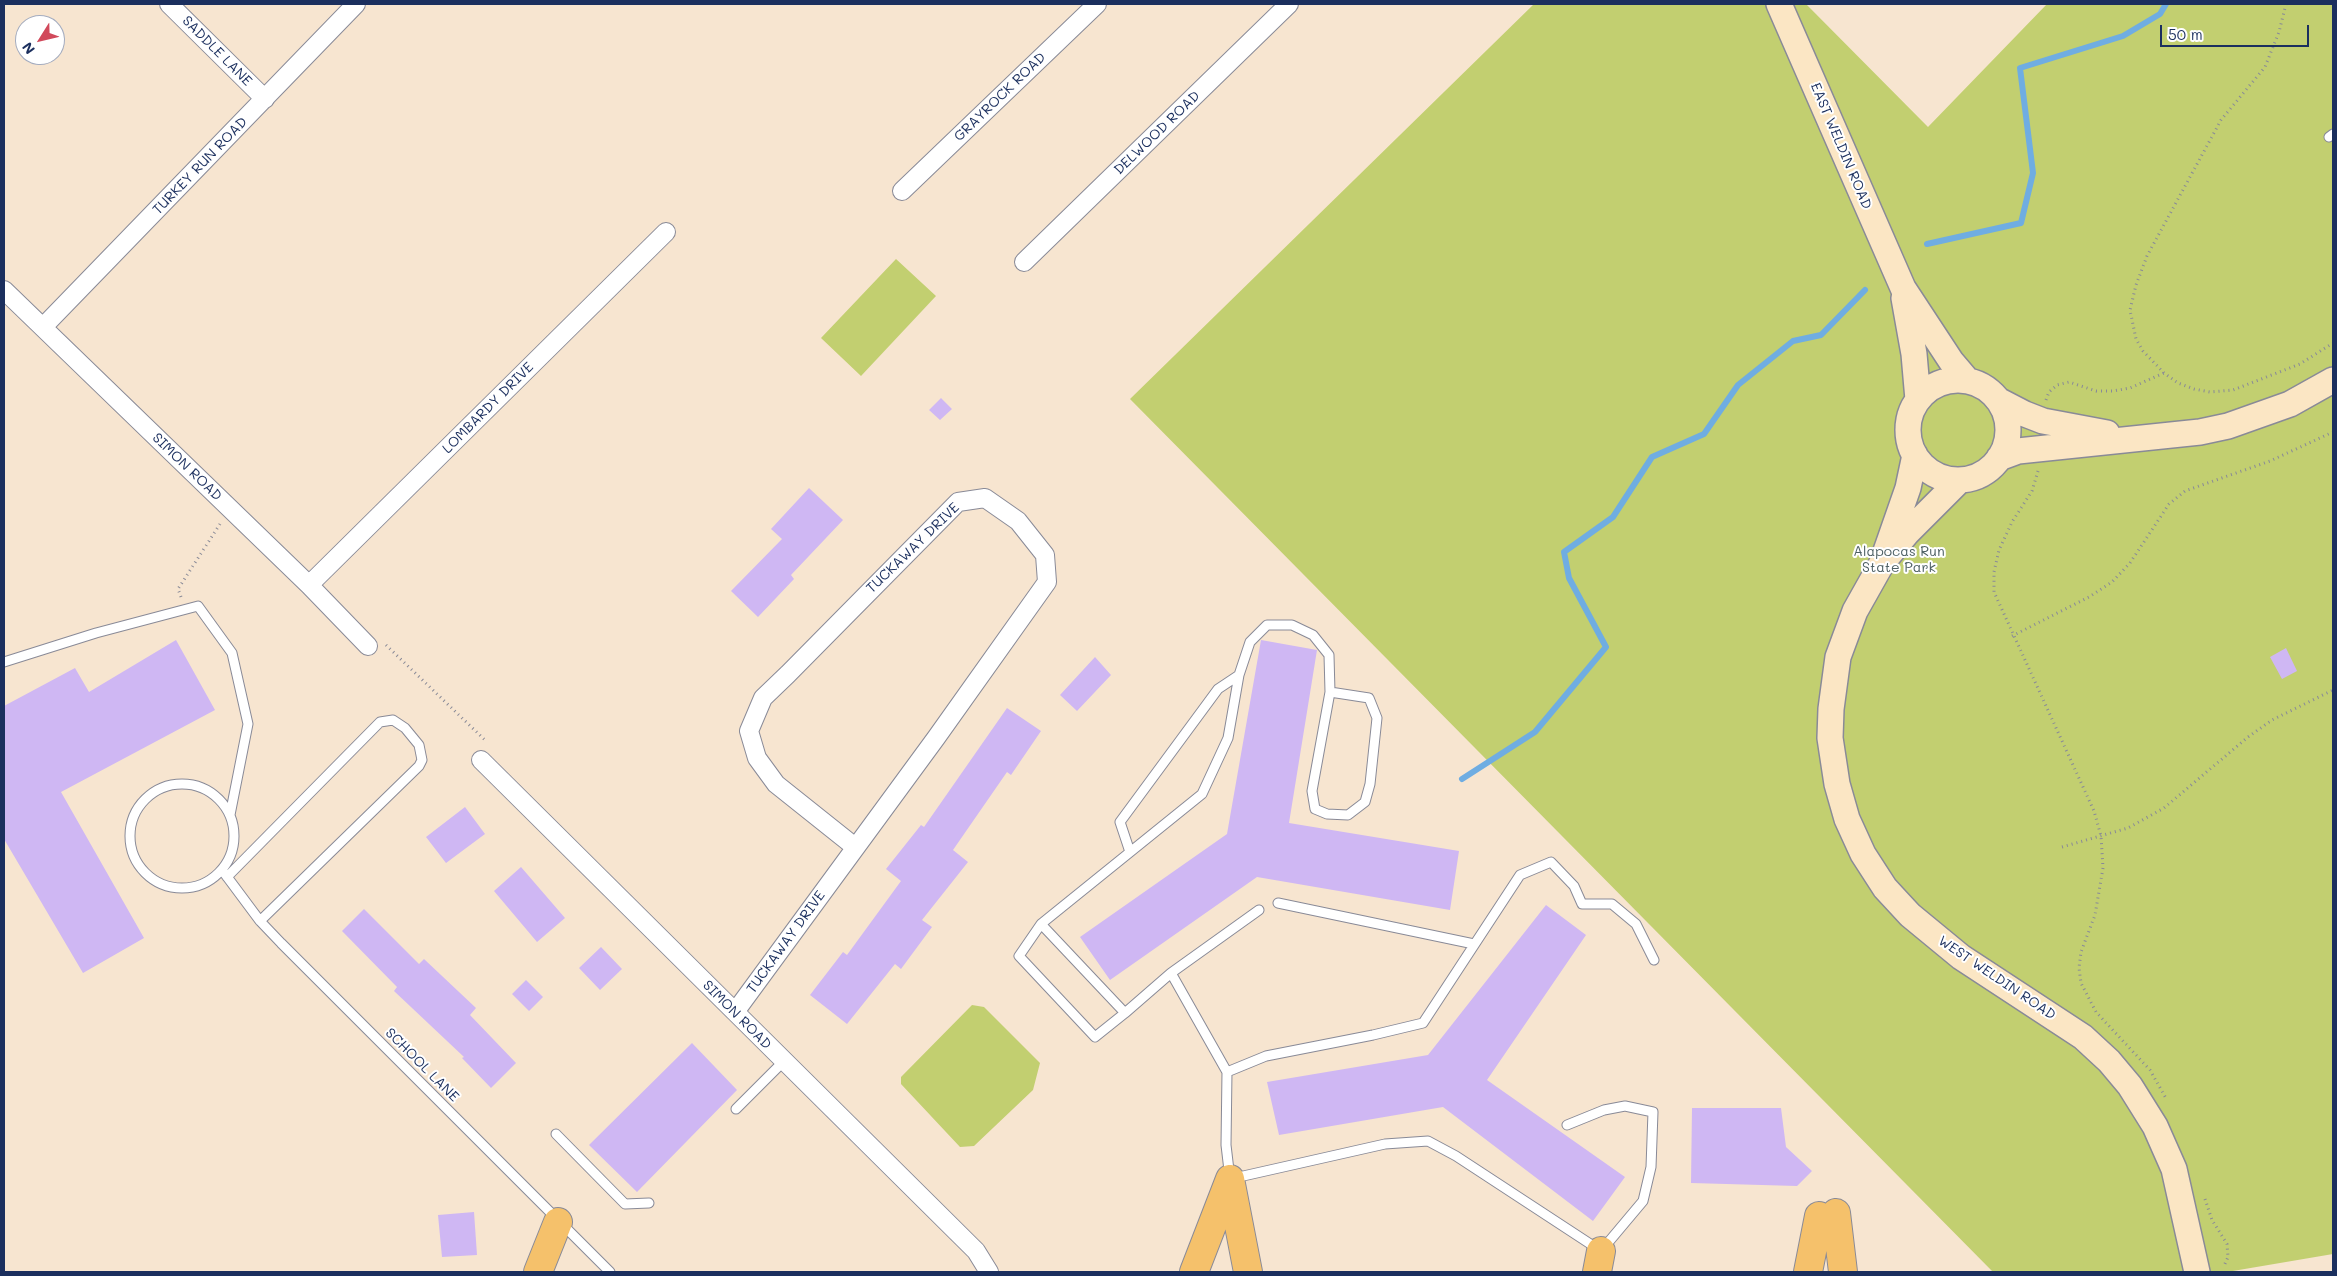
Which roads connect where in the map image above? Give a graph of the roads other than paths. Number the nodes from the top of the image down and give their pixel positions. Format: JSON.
{"nodes":[{"id":1,"x":169,"y":4,"type":"edge"},
{"id":2,"x":356,"y":4,"type":"edge"},
{"id":3,"x":1097,"y":4,"type":"edge"},
{"id":4,"x":1289,"y":4,"type":"edge"},
{"id":5,"x":1779,"y":4,"type":"edge"},
{"id":6,"x":265,"y":99,"type":"junction"},
{"id":7,"x":902,"y":191,"type":"dead end"},
{"id":8,"x":666,"y":232,"type":"dead end"},
{"id":9,"x":1024,"y":262,"type":"dead end"},
{"id":10,"x":1903,"y":288,"type":"junction"},
{"id":11,"x":4,"y":290,"type":"edge"},
{"id":12,"x":42,"y":327,"type":"junction"},
{"id":13,"x":2333,"y":380,"type":"edge"},
{"id":14,"x":1968,"y":381,"type":"junction"},
{"id":15,"x":1918,"y":400,"type":"junction"},
{"id":16,"x":1998,"y":400,"type":"junction"},
{"id":17,"x":2134,"y":438,"type":"junction"},
{"id":18,"x":1915,"y":455,"type":"junction"},
{"id":19,"x":2000,"y":458,"type":"junction"},
{"id":20,"x":1960,"y":480,"type":"junction"},
{"id":21,"x":1882,"y":563,"type":"junction"},
{"id":22,"x":309,"y":585,"type":"junction"},
{"id":23,"x":368,"y":646,"type":"road end"},
{"id":24,"x":4,"y":662,"type":"edge"},
{"id":25,"x":1239,"y":676,"type":"junction"},
{"id":26,"x":1330,"y":692,"type":"junction"},
{"id":27,"x":486,"y":754,"type":"road end"},
{"id":28,"x":230,"y":815,"type":"junction"},
{"id":29,"x":855,"y":847,"type":"junction"},
{"id":30,"x":1130,"y":852,"type":"junction"},
{"id":31,"x":225,"y":874,"type":"junction"},
{"id":32,"x":1278,"y":903,"type":"dead end"},
{"id":33,"x":1259,"y":910,"type":"dead end"},
{"id":34,"x":260,"y":921,"type":"junction"},
{"id":35,"x":1041,"y":924,"type":"junction"},
{"id":36,"x":1474,"y":944,"type":"junction"},
{"id":37,"x":1654,"y":960,"type":"dead end"},
{"id":38,"x":1171,"y":973,"type":"junction"},
{"id":39,"x":735,"y":1012,"type":"junction"},
{"id":40,"x":1125,"y":1013,"type":"junction"},
{"id":41,"x":784,"y":1062,"type":"junction"},
{"id":42,"x":1227,"y":1072,"type":"junction"},
{"id":43,"x":736,"y":1109,"type":"dead end"},
{"id":44,"x":1567,"y":1125,"type":"dead end"},
{"id":45,"x":556,"y":1134,"type":"dead end"},
{"id":46,"x":1230,"y":1179,"type":"junction"},
{"id":47,"x":649,"y":1203,"type":"dead end"},
{"id":48,"x":558,"y":1222,"type":"junction"},
{"id":49,"x":1599,"y":1261,"type":"edge"},
{"id":50,"x":538,"y":1272,"type":"edge"},
{"id":51,"x":610,"y":1272,"type":"edge"},
{"id":52,"x":989,"y":1272,"type":"edge"},
{"id":53,"x":1194,"y":1272,"type":"edge"},
{"id":54,"x":1248,"y":1272,"type":"edge"},
{"id":55,"x":1808,"y":1272,"type":"edge"},
{"id":56,"x":1843,"y":1272,"type":"edge"},
{"id":57,"x":2197,"y":1272,"type":"edge"}],
"edges":[{"from":1,"to":6,"type":"street","name":"SADDLE LANE"},
{"from":2,"to":6,"type":"street","name":"TURKEY RUN ROAD"},
{"from":3,"to":7,"type":"street","name":"GRAYROCK ROAD"},
{"from":4,"to":9,"type":"street","name":"DELWOOD ROAD"},
{"from":5,"to":10,"type":"street","name":"EAST WELDIN ROAD"},
{"from":6,"to":12,"type":"street","name":"TURKEY RUN ROAD"},
{"from":8,"to":22,"type":"street","name":"LOMBARDY DRIVE"},
{"from":10,"to":14,"type":"street","name":"EAST WELDIN ROAD"},
{"from":10,"to":15,"type":"street","name":"EAST WELDIN ROAD"},
{"from":11,"to":12,"type":"street","name":"SIMON ROAD"},
{"from":12,"to":22,"type":"street","name":"SIMON ROAD"},
{"from":13,"to":17,"type":"street"},
{"from":14,"to":15,"type":"street"},
{"from":14,"to":16,"type":"street"},
{"from":15,"to":18,"type":"street"},
{"from":16,"to":17,"type":"street"},
{"from":16,"to":19,"type":"street"},
{"from":17,"to":19,"type":"street"},
{"from":18,"to":20,"type":"street"},
{"from":18,"to":21,"type":"street","name":"WEST WELDIN ROAD"},
{"from":19,"to":20,"type":"street"},
{"from":20,"to":21,"type":"street","name":"WEST WELDIN ROAD"},
{"from":21,"to":57,"type":"street","name":"WEST WELDIN ROAD"},
{"from":22,"to":23,"type":"street","name":"SIMON ROAD"},
{"from":24,"to":28,"type":"lane"},
{"from":25,"to":26,"type":"lane"},
{"from":25,"to":30,"type":"lane"},
{"from":25,"to":30,"type":"lane"},
{"from":26,"to":26,"type":"lane"},
{"from":27,"to":39,"type":"street","name":"SIMON ROAD"},
{"from":28,"to":31,"type":"lane"},
{"from":28,"to":31,"type":"lane"},
{"from":29,"to":29,"type":"street","name":"TUCKAWAY DRIVE"},
{"from":29,"to":39,"type":"street","name":"TUCKAWAY DRIVE"},
{"from":30,"to":35,"type":"lane"},
{"from":31,"to":34,"type":"lane","name":"SCHOOL LANE"},
{"from":31,"to":34,"type":"lane"},
{"from":32,"to":36,"type":"lane"},
{"from":33,"to":38,"type":"lane"},
{"from":34,"to":48,"type":"lane","name":"SCHOOL LANE"},
{"from":35,"to":40,"type":"lane"},
{"from":35,"to":40,"type":"lane"},
{"from":36,"to":37,"type":"lane"},
{"from":36,"to":42,"type":"lane"},
{"from":38,"to":40,"type":"lane"},
{"from":38,"to":42,"type":"lane"},
{"from":39,"to":41,"type":"street","name":"SIMON ROAD"},
{"from":41,"to":43,"type":"lane"},
{"from":41,"to":52,"type":"street","name":"SIMON ROAD"},
{"from":42,"to":46,"type":"lane"},
{"from":44,"to":49,"type":"lane"},
{"from":45,"to":47,"type":"lane"},
{"from":46,"to":49,"type":"lane"},
{"from":46,"to":53,"type":"main road"},
{"from":46,"to":54,"type":"main road"},
{"from":48,"to":50,"type":"main road"},
{"from":48,"to":51,"type":"lane","name":"SCHOOL LANE"},
{"from":55,"to":56,"type":"main road"}]}
